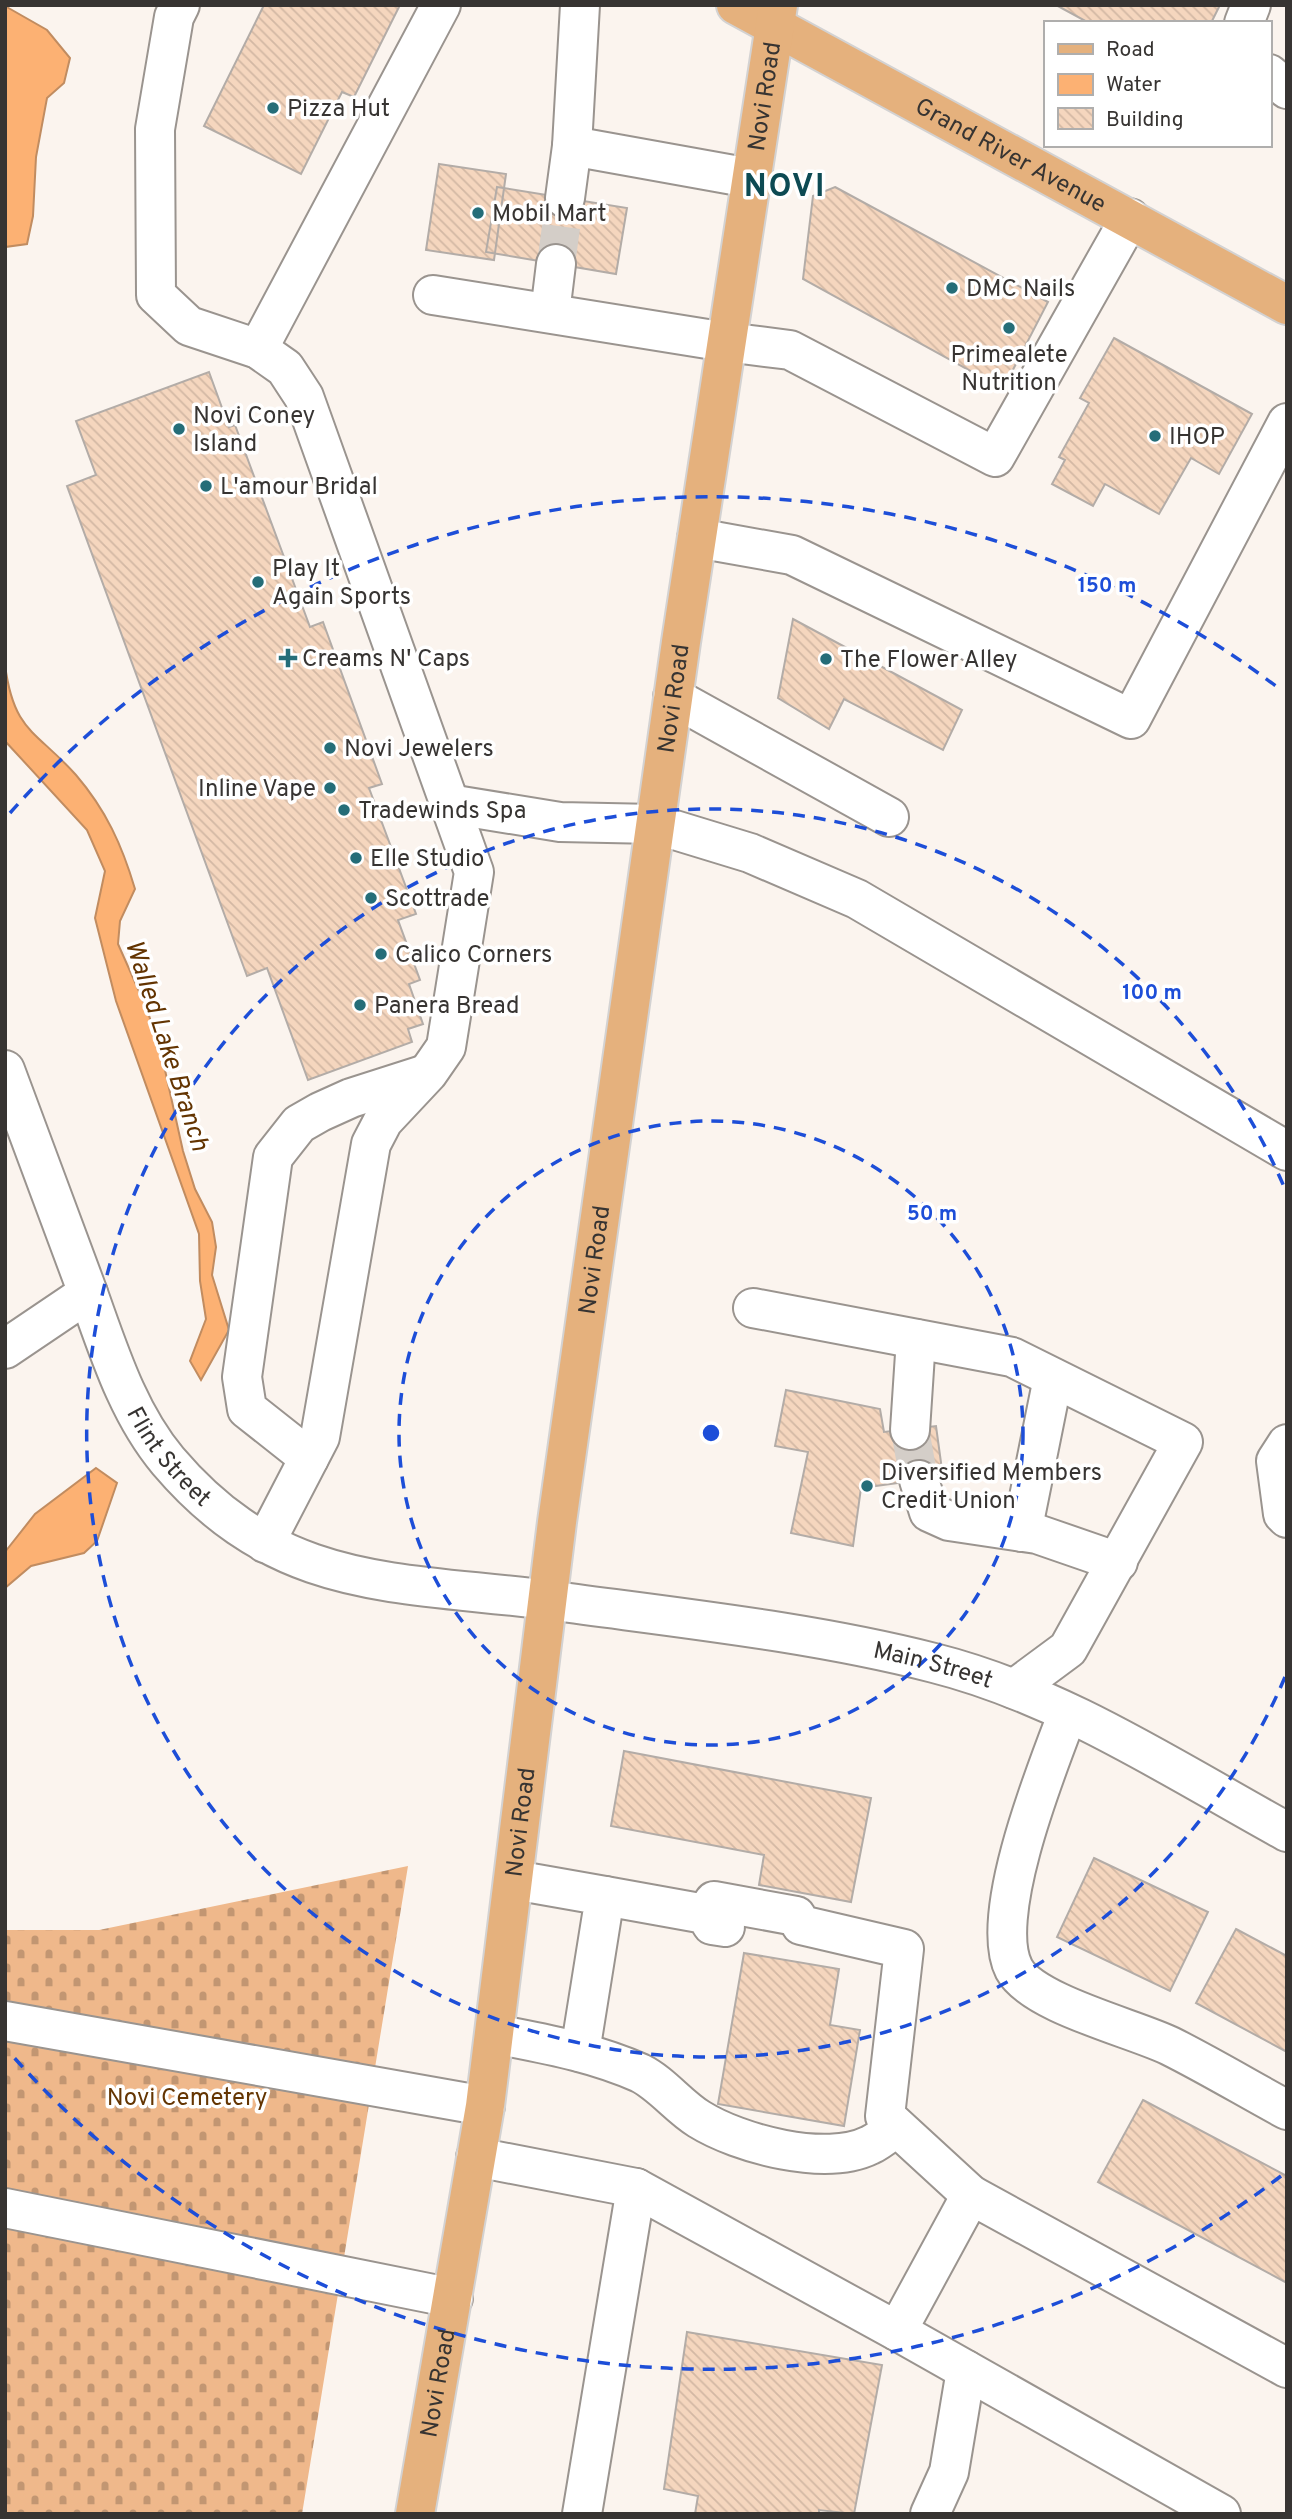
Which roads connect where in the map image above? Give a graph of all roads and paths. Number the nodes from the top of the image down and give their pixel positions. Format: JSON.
{"nodes":[{"id":1,"x":441,"y":5,"type":"edge"},
{"id":2,"x":580,"y":5,"type":"edge"},
{"id":3,"x":736,"y":5,"type":"edge"},
{"id":4,"x":168,"y":9,"type":"edge"},
{"id":5,"x":776,"y":16,"type":"edge"},
{"id":6,"x":1271,"y":76,"type":"edge"},
{"id":7,"x":1287,"y":89,"type":"edge"},
{"id":8,"x":572,"y":146,"type":"junction"},
{"id":9,"x":750,"y":178,"type":"junction"},
{"id":10,"x":565,"y":198,"type":"tunnel mouth"},
{"id":11,"x":1130,"y":218,"type":"junction"},
{"id":12,"x":556,"y":264,"type":"tunnel mouth"},
{"id":13,"x":433,"y":295,"type":"dead end"},
{"id":14,"x":1287,"y":305,"type":"edge"},
{"id":15,"x":550,"y":313,"type":"junction"},
{"id":16,"x":726,"y":342,"type":"junction"},
{"id":17,"x":258,"y":349,"type":"junction"},
{"id":18,"x":1287,"y":423,"type":"edge"},
{"id":19,"x":697,"y":538,"type":"junction"},
{"id":20,"x":673,"y":697,"type":"junction"},
{"id":21,"x":449,"y":804,"type":"junction"},
{"id":22,"x":889,"y":817,"type":"dead end"},
{"id":23,"x":655,"y":824,"type":"junction"},
{"id":24,"x":5,"y":1070,"type":"edge"},
{"id":25,"x":428,"y":1073,"type":"junction"},
{"id":26,"x":1287,"y":1151,"type":"edge"},
{"id":27,"x":88,"y":1293,"type":"junction"},
{"id":28,"x":753,"y":1308,"type":"dead end"},
{"id":29,"x":916,"y":1339,"type":"junction"},
{"id":30,"x":5,"y":1349,"type":"edge"},
{"id":31,"x":1053,"y":1378,"type":"junction"},
{"id":32,"x":910,"y":1430,"type":"tunnel mouth"},
{"id":33,"x":1287,"y":1444,"type":"edge"},
{"id":34,"x":309,"y":1458,"type":"junction"},
{"id":35,"x":919,"y":1480,"type":"tunnel mouth"},
{"id":36,"x":1287,"y":1518,"type":"edge"},
{"id":37,"x":1023,"y":1532,"type":"junction"},
{"id":38,"x":265,"y":1542,"type":"junction"},
{"id":39,"x":1118,"y":1562,"type":"junction"},
{"id":40,"x":546,"y":1600,"type":"junction"},
{"id":41,"x":1014,"y":1689,"type":"junction"},
{"id":42,"x":1068,"y":1713,"type":"junction"},
{"id":43,"x":1287,"y":1832,"type":"edge"},
{"id":44,"x":514,"y":1880,"type":"junction"},
{"id":45,"x":605,"y":1896,"type":"junction"},
{"id":46,"x":5,"y":2021,"type":"edge"},
{"id":47,"x":495,"y":2034,"type":"junction"},
{"id":48,"x":580,"y":2052,"type":"junction"},
{"id":49,"x":485,"y":2106,"type":"junction"},
{"id":50,"x":1287,"y":2110,"type":"edge"},
{"id":51,"x":896,"y":2127,"type":"junction"},
{"id":52,"x":476,"y":2157,"type":"junction"},
{"id":53,"x":636,"y":2188,"type":"junction"},
{"id":54,"x":971,"y":2195,"type":"junction"},
{"id":55,"x":5,"y":2208,"type":"edge"},
{"id":56,"x":453,"y":2298,"type":"junction"},
{"id":57,"x":897,"y":2331,"type":"junction"},
{"id":58,"x":1287,"y":2368,"type":"edge"},
{"id":59,"x":966,"y":2370,"type":"junction"},
{"id":60,"x":415,"y":2514,"type":"edge"},
{"id":61,"x":582,"y":2514,"type":"edge"},
{"id":62,"x":930,"y":2514,"type":"edge"},
{"id":63,"x":1221,"y":2514,"type":"edge"}],
"edges":[{"from":1,"to":17,"type":"street"},
{"from":2,"to":8,"type":"street"},
{"from":3,"to":5,"type":"main road","name":"Grand River Avenue"},
{"from":4,"to":17,"type":"street"},
{"from":5,"to":9,"type":"main road","name":"Novi Road"},
{"from":5,"to":11,"type":"main road","name":"Grand River Avenue"},
{"from":6,"to":7,"type":"street"},
{"from":8,"to":9,"type":"street"},
{"from":8,"to":10,"type":"street"},
{"from":9,"to":16,"type":"main road","name":"Novi Road"},
{"from":11,"to":14,"type":"main road","name":"Grand River Avenue"},
{"from":11,"to":16,"type":"street"},
{"from":12,"to":15,"type":"street"},
{"from":13,"to":15,"type":"street"},
{"from":15,"to":16,"type":"street"},
{"from":16,"to":19,"type":"main road","name":"Novi Road"},
{"from":17,"to":21,"type":"street"},
{"from":18,"to":19,"type":"street"},
{"from":19,"to":20,"type":"main road","name":"Novi Road"},
{"from":20,"to":22,"type":"street"},
{"from":20,"to":23,"type":"main road","name":"Novi Road"},
{"from":21,"to":23,"type":"street"},
{"from":21,"to":25,"type":"street"},
{"from":23,"to":26,"type":"street"},
{"from":23,"to":40,"type":"main road","name":"Novi Road"},
{"from":24,"to":27,"type":"street","name":"Flint Street"},
{"from":25,"to":34,"type":"street"},
{"from":25,"to":34,"type":"street"},
{"from":27,"to":30,"type":"street"},
{"from":27,"to":38,"type":"street","name":"Flint Street"},
{"from":28,"to":29,"type":"street"},
{"from":29,"to":31,"type":"street"},
{"from":29,"to":32,"type":"street"},
{"from":31,"to":37,"type":"street"},
{"from":31,"to":39,"type":"street"},
{"from":33,"to":36,"type":"street"},
{"from":34,"to":38,"type":"street"},
{"from":35,"to":37,"type":"street"},
{"from":37,"to":39,"type":"street"},
{"from":38,"to":40,"type":"street","name":"Flint Street"},
{"from":39,"to":41,"type":"street"},
{"from":40,"to":41,"type":"street","name":"Main Street"},
{"from":40,"to":44,"type":"main road","name":"Novi Road"},
{"from":41,"to":42,"type":"street","name":"Main Street"},
{"from":42,"to":43,"type":"street","name":"Main Street"},
{"from":42,"to":50,"type":"street"},
{"from":44,"to":45,"type":"street"},
{"from":44,"to":47,"type":"main road","name":"Novi Road"},
{"from":45,"to":48,"type":"street"},
{"from":45,"to":51,"type":"street"},
{"from":46,"to":49,"type":"street"},
{"from":47,"to":48,"type":"street"},
{"from":47,"to":49,"type":"main road","name":"Novi Road"},
{"from":48,"to":51,"type":"street"},
{"from":49,"to":52,"type":"main road","name":"Novi Road"},
{"from":51,"to":54,"type":"street"},
{"from":52,"to":53,"type":"street"},
{"from":52,"to":56,"type":"main road","name":"Novi Road"},
{"from":53,"to":57,"type":"street"},
{"from":53,"to":61,"type":"street"},
{"from":54,"to":57,"type":"street"},
{"from":54,"to":58,"type":"street"},
{"from":55,"to":56,"type":"street"},
{"from":56,"to":60,"type":"main road","name":"Novi Road"},
{"from":57,"to":59,"type":"street"},
{"from":59,"to":62,"type":"street"},
{"from":59,"to":63,"type":"street"}]}
